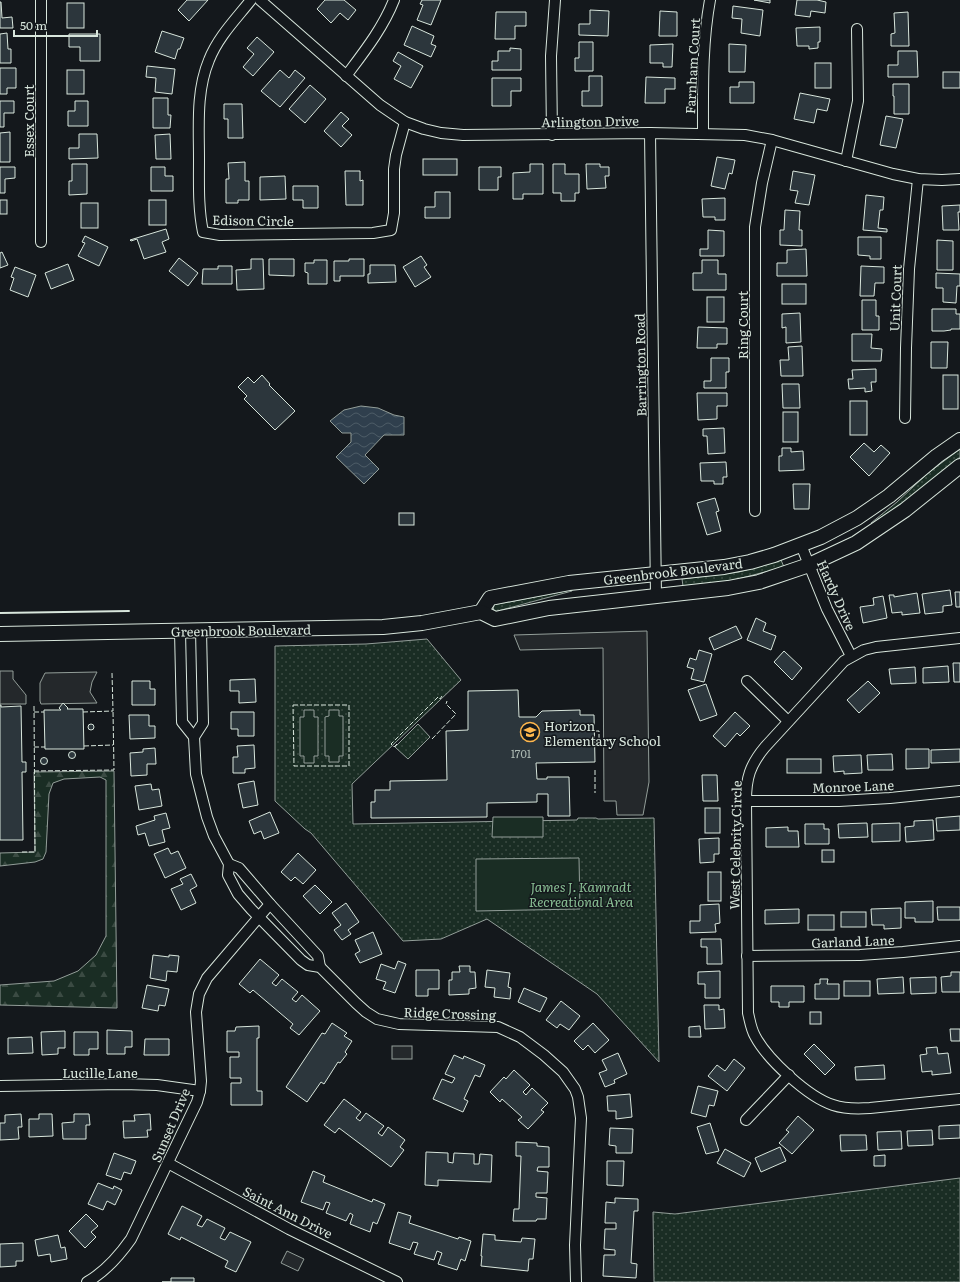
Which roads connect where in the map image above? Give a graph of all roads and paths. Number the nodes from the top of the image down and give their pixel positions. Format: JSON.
{"nodes":[{"id":1,"x":41,"y":0,"type":"edge"},
{"id":2,"x":251,"y":0,"type":"edge"},
{"id":3,"x":260,"y":0,"type":"edge"},
{"id":4,"x":394,"y":0,"type":"edge"},
{"id":5,"x":556,"y":0,"type":"edge"},
{"id":6,"x":710,"y":0,"type":"edge"},
{"id":7,"x":857,"y":29,"type":"dead end"},
{"id":8,"x":346,"y":76,"type":"junction"},
{"id":9,"x":405,"y":122,"type":"junction"},
{"id":10,"x":650,"y":133,"type":"junction"},
{"id":11,"x":703,"y":133,"type":"junction"},
{"id":12,"x":552,"y":135,"type":"junction"},
{"id":13,"x":772,"y":140,"type":"junction"},
{"id":14,"x":846,"y":161,"type":"junction"},
{"id":15,"x":918,"y":179,"type":"junction"},
{"id":16,"x":960,"y":179,"type":"edge"},
{"id":17,"x":41,"y":242,"type":"dead end"},
{"id":18,"x":905,"y":418,"type":"dead end"},
{"id":19,"x":960,"y":440,"type":"edge"},
{"id":20,"x":960,"y":466,"type":"edge"},
{"id":21,"x":755,"y":511,"type":"dead end"},
{"id":22,"x":801,"y":545,"type":"junction"},
{"id":23,"x":809,"y":565,"type":"junction"},
{"id":24,"x":656,"y":574,"type":"junction"},
{"id":25,"x":656,"y":596,"type":"junction"},
{"id":26,"x":481,"y":612,"type":"junction"},
{"id":27,"x":201,"y":630,"type":"junction"},
{"id":28,"x":180,"y":631,"type":"junction"},
{"id":29,"x":0,"y":634,"type":"edge"},
{"id":30,"x":960,"y":638,"type":"edge"},
{"id":31,"x":851,"y":656,"type":"junction"},
{"id":32,"x":747,"y":681,"type":"dead end"},
{"id":33,"x":788,"y":721,"type":"junction"},
{"id":34,"x":194,"y":737,"type":"junction"},
{"id":35,"x":960,"y":791,"type":"edge"},
{"id":36,"x":746,"y":801,"type":"junction"},
{"id":37,"x":229,"y":864,"type":"junction"},
{"id":38,"x":270,"y":904,"type":"junction"},
{"id":39,"x":258,"y":917,"type":"junction"},
{"id":40,"x":960,"y":946,"type":"edge"},
{"id":41,"x":747,"y":956,"type":"junction"},
{"id":42,"x":320,"y":967,"type":"junction"},
{"id":43,"x":789,"y":1075,"type":"junction"},
{"id":44,"x":0,"y":1086,"type":"edge"},
{"id":45,"x":200,"y":1091,"type":"junction"},
{"id":46,"x":960,"y":1099,"type":"edge"},
{"id":47,"x":746,"y":1120,"type":"dead end"},
{"id":48,"x":168,"y":1164,"type":"junction"},
{"id":49,"x":86,"y":1282,"type":"edge"},
{"id":50,"x":397,"y":1282,"type":"edge"},
{"id":51,"x":576,"y":1282,"type":"edge"}],
"edges":[{"from":1,"to":17,"type":"street","name":"Essex Court"},
{"from":2,"to":9,"type":"street","name":"Edison Circle"},
{"from":3,"to":8,"type":"street","name":"Arlington Drive"},
{"from":4,"to":8,"type":"street"},
{"from":5,"to":12,"type":"street"},
{"from":6,"to":11,"type":"street","name":"Farnham Court"},
{"from":7,"to":14,"type":"street"},
{"from":8,"to":9,"type":"street","name":"Arlington Drive"},
{"from":9,"to":12,"type":"street","name":"Arlington Drive"},
{"from":10,"to":11,"type":"street","name":"Arlington Drive"},
{"from":10,"to":12,"type":"street","name":"Arlington Drive"},
{"from":10,"to":24,"type":"street","name":"Barrington Road"},
{"from":11,"to":13,"type":"street","name":"Arlington Drive"},
{"from":13,"to":14,"type":"street","name":"Arlington Drive"},
{"from":13,"to":21,"type":"street","name":"Ring Court"},
{"from":14,"to":15,"type":"street","name":"Arlington Drive"},
{"from":15,"to":16,"type":"street","name":"Arlington Drive"},
{"from":15,"to":18,"type":"street","name":"Unit Court"},
{"from":19,"to":22,"type":"main road","name":"Greenbrook Boulevard"},
{"from":20,"to":23,"type":"main road","name":"Greenbrook Boulevard"},
{"from":22,"to":23,"type":"street","name":"Hardy Drive"},
{"from":22,"to":24,"type":"main road","name":"Greenbrook Boulevard"},
{"from":23,"to":25,"type":"main road","name":"Greenbrook Boulevard"},
{"from":23,"to":31,"type":"street","name":"Hardy Drive"},
{"from":24,"to":25,"type":"street","name":"Barrington Road"},
{"from":24,"to":26,"type":"main road","name":"Greenbrook Boulevard"},
{"from":25,"to":26,"type":"main road","name":"Greenbrook Boulevard"},
{"from":26,"to":27,"type":"main road","name":"Greenbrook Boulevard"},
{"from":27,"to":28,"type":"main road","name":"Greenbrook Boulevard"},
{"from":27,"to":34,"type":"street"},
{"from":28,"to":29,"type":"main road","name":"Greenbrook Boulevard"},
{"from":28,"to":34,"type":"street"},
{"from":30,"to":31,"type":"street","name":"West Celebrity Circle"},
{"from":31,"to":33,"type":"street","name":"West Celebrity Circle"},
{"from":32,"to":33,"type":"street"},
{"from":33,"to":36,"type":"street","name":"West Celebrity Circle"},
{"from":34,"to":37,"type":"street","name":"Ridge Crossing"},
{"from":35,"to":36,"type":"street","name":"Monroe Lane"},
{"from":36,"to":41,"type":"street","name":"West Celebrity Circle"},
{"from":37,"to":38,"type":"street","name":"Ridge Crossing"},
{"from":37,"to":39,"type":"street","name":"Ridge Crossing"},
{"from":38,"to":39,"type":"street","name":"Sunset Drive"},
{"from":38,"to":42,"type":"street","name":"Ridge Crossing"},
{"from":39,"to":42,"type":"street","name":"Ridge Crossing"},
{"from":39,"to":45,"type":"street","name":"Sunset Drive"},
{"from":40,"to":41,"type":"street","name":"Garland Lane"},
{"from":41,"to":43,"type":"street","name":"West Celebrity Circle"},
{"from":42,"to":51,"type":"street","name":"Ridge Crossing"},
{"from":43,"to":46,"type":"street","name":"West Celebrity Circle"},
{"from":43,"to":47,"type":"street"},
{"from":44,"to":45,"type":"street","name":"Lucille Lane"},
{"from":45,"to":48,"type":"street","name":"Sunset Drive"},
{"from":48,"to":49,"type":"street","name":"Sunset Drive"},
{"from":48,"to":50,"type":"street","name":"Saint Ann Drive"}]}
